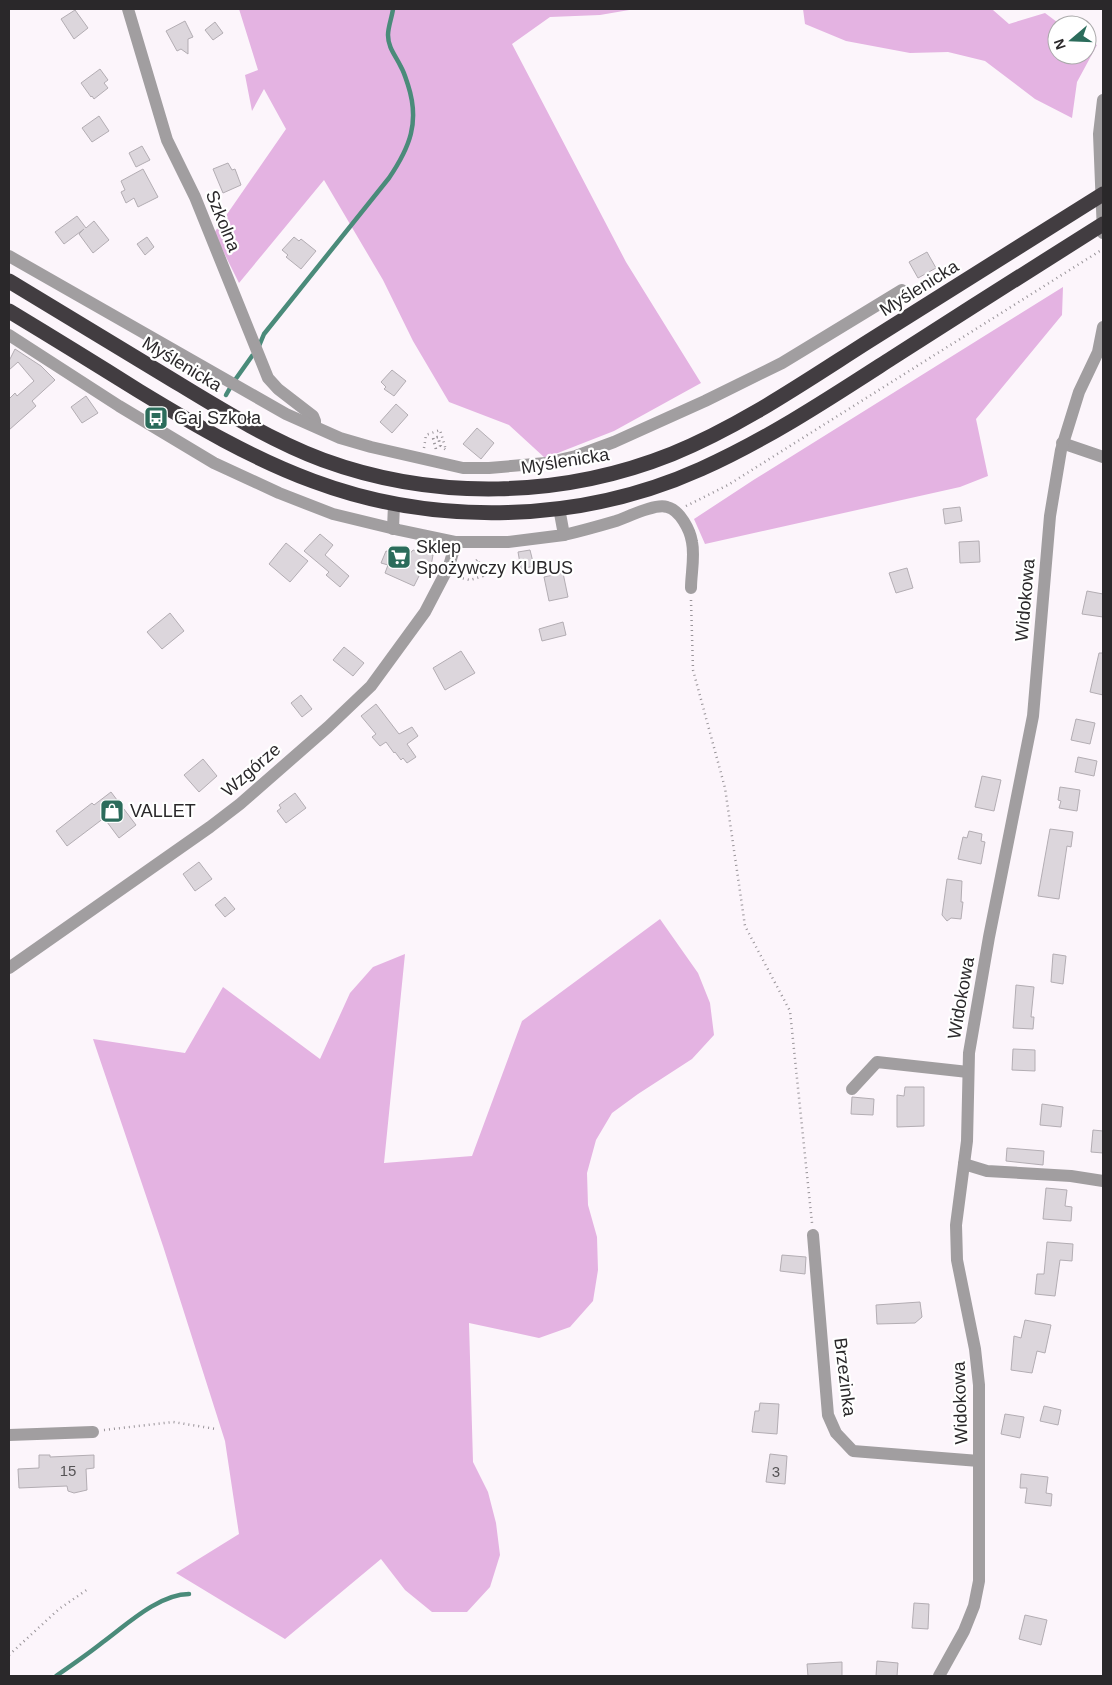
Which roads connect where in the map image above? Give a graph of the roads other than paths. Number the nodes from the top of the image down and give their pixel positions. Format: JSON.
{"nodes":[{"id":1,"x":128,"y":9,"type":"edge"},
{"id":2,"x":1103,"y":100,"type":"edge"},
{"id":3,"x":1103,"y":194,"type":"edge"},
{"id":4,"x":1103,"y":224,"type":"edge"},
{"id":5,"x":1103,"y":233,"type":"edge"},
{"id":6,"x":9,"y":256,"type":"edge"},
{"id":7,"x":9,"y":280,"type":"edge"},
{"id":8,"x":902,"y":290,"type":"dead end"},
{"id":9,"x":9,"y":311,"type":"edge"},
{"id":10,"x":1103,"y":327,"type":"edge"},
{"id":11,"x":9,"y":334,"type":"edge"},
{"id":12,"x":315,"y":426,"type":"junction"},
{"id":13,"x":1062,"y":443,"type":"junction"},
{"id":14,"x":1103,"y":457,"type":"edge"},
{"id":15,"x":394,"y":504,"type":"junction"},
{"id":16,"x":559,"y":508,"type":"junction"},
{"id":17,"x":393,"y":528,"type":"junction"},
{"id":18,"x":564,"y":535,"type":"junction"},
{"id":19,"x":456,"y":542,"type":"junction"},
{"id":20,"x":691,"y":588,"type":"road end"},
{"id":21,"x":9,"y":968,"type":"edge"},
{"id":22,"x":968,"y":1072,"type":"junction"},
{"id":23,"x":852,"y":1089,"type":"dead end"},
{"id":24,"x":964,"y":1164,"type":"junction"},
{"id":25,"x":1103,"y":1181,"type":"edge"},
{"id":26,"x":813,"y":1235,"type":"road end"},
{"id":27,"x":93,"y":1432,"type":"road end"},
{"id":28,"x":9,"y":1435,"type":"edge"},
{"id":29,"x":979,"y":1461,"type":"junction"},
{"id":30,"x":940,"y":1676,"type":"edge"}],
"edges":[{"from":1,"to":12,"type":"street","name":"Szkolna"},
{"from":2,"to":5,"type":"street"},
{"from":3,"to":7,"type":"highway","name":"Myślenicka"},
{"from":4,"to":16,"type":"highway"},
{"from":6,"to":12,"type":"street"},
{"from":8,"to":12,"type":"street"},
{"from":9,"to":15,"type":"highway"},
{"from":10,"to":13,"type":"street","name":"Widokowa"},
{"from":11,"to":17,"type":"street"},
{"from":13,"to":14,"type":"street"},
{"from":13,"to":22,"type":"street","name":"Widokowa"},
{"from":15,"to":16,"type":"highway"},
{"from":15,"to":17,"type":"street"},
{"from":16,"to":18,"type":"street"},
{"from":17,"to":19,"type":"street"},
{"from":18,"to":19,"type":"street"},
{"from":18,"to":20,"type":"street"},
{"from":19,"to":21,"type":"street","name":"Wzgórze"},
{"from":22,"to":23,"type":"street"},
{"from":22,"to":24,"type":"street","name":"Widokowa"},
{"from":24,"to":25,"type":"street"},
{"from":24,"to":29,"type":"street","name":"Widokowa"},
{"from":26,"to":29,"type":"street","name":"Brzezinka"},
{"from":27,"to":28,"type":"street"},
{"from":29,"to":30,"type":"street","name":"Widokowa"}]}
